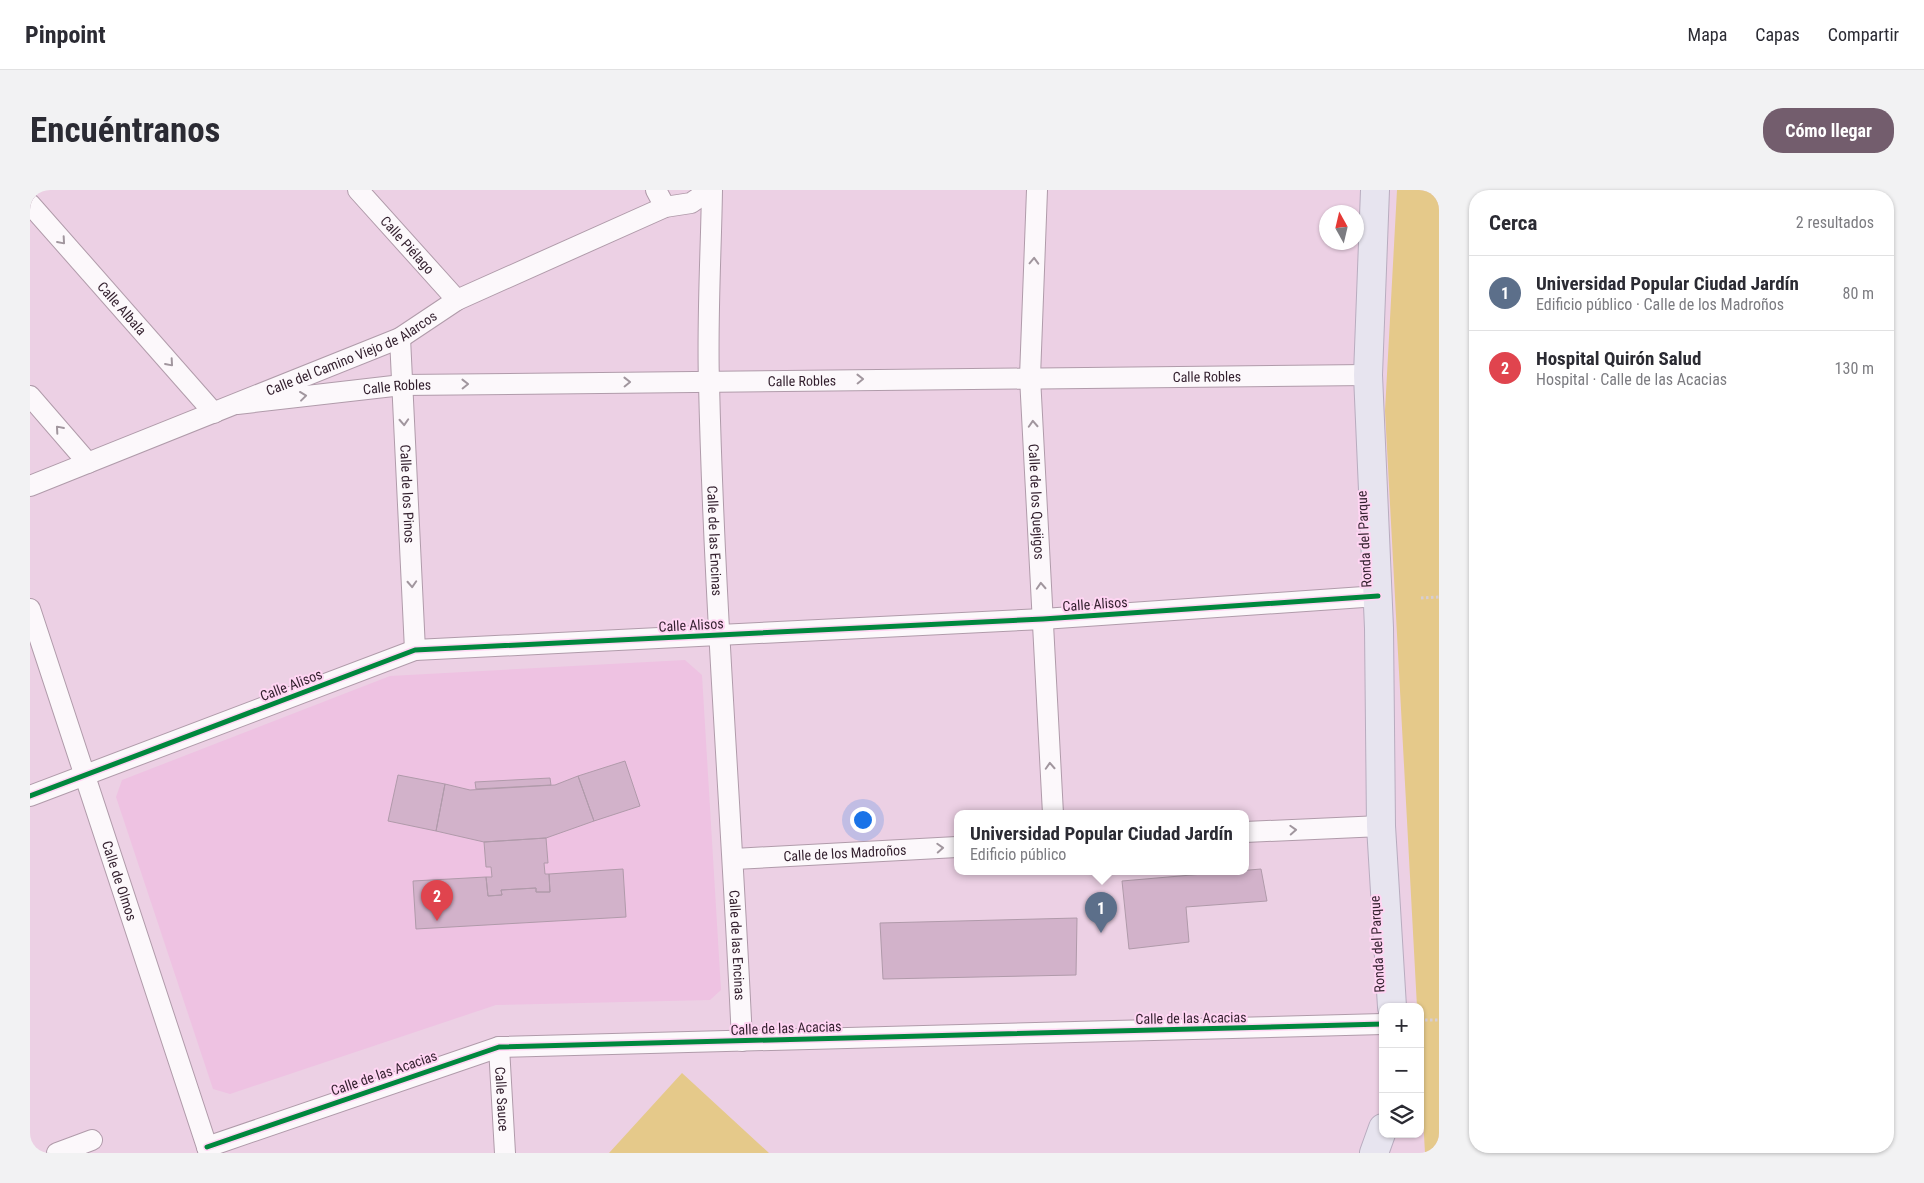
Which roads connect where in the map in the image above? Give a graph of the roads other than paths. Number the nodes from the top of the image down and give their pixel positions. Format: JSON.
{"nodes":[{"id":1,"x":358,"y":190,"type":"edge"},
{"id":2,"x":711,"y":190,"type":"edge"},
{"id":3,"x":1037,"y":190,"type":"edge"},
{"id":4,"x":1375,"y":190,"type":"edge"},
{"id":5,"x":661,"y":199,"type":"edge"},
{"id":6,"x":30,"y":204,"type":"edge"},
{"id":7,"x":457,"y":300,"type":"junction"},
{"id":8,"x":400,"y":338,"type":"junction"},
{"id":9,"x":1368,"y":375,"type":"junction"},
{"id":10,"x":1030,"y":377,"type":"junction"},
{"id":11,"x":709,"y":381,"type":"junction"},
{"id":12,"x":402,"y":385,"type":"junction"},
{"id":13,"x":30,"y":396,"type":"edge"},
{"id":14,"x":237,"y":404,"type":"junction"},
{"id":15,"x":214,"y":413,"type":"junction"},
{"id":16,"x":88,"y":463,"type":"junction"},
{"id":17,"x":30,"y":486,"type":"edge"},
{"id":18,"x":1378,"y":596,"type":"junction"},
{"id":19,"x":30,"y":609,"type":"edge"},
{"id":20,"x":1043,"y":619,"type":"junction"},
{"id":21,"x":719,"y":635,"type":"junction"},
{"id":22,"x":415,"y":650,"type":"junction"},
{"id":23,"x":85,"y":775,"type":"junction"},
{"id":24,"x":30,"y":796,"type":"edge"},
{"id":25,"x":1053,"y":810,"type":"edge"},
{"id":26,"x":1381,"y":826,"type":"junction"},
{"id":27,"x":1249,"y":832,"type":"edge"},
{"id":28,"x":954,"y":846,"type":"edge"},
{"id":29,"x":734,"y":859,"type":"junction"},
{"id":30,"x":1392,"y":1003,"type":"edge"},
{"id":31,"x":1379,"y":1024,"type":"edge"},
{"id":32,"x":742,"y":1041,"type":"junction"},
{"id":33,"x":499,"y":1047,"type":"junction"},
{"id":34,"x":1379,"y":1138,"type":"edge"},
{"id":35,"x":1395,"y":1138,"type":"edge"},
{"id":36,"x":92,"y":1140,"type":"dead end"},
{"id":37,"x":208,"y":1150,"type":"edge"},
{"id":38,"x":57,"y":1153,"type":"edge"},
{"id":39,"x":505,"y":1153,"type":"edge"},
{"id":40,"x":1374,"y":1153,"type":"edge"},
{"id":41,"x":1395,"y":1153,"type":"edge"}],
"edges":[{"from":1,"to":7,"type":"street","name":"Calle Piélago"},
{"from":2,"to":5,"type":"street","name":"Calle del Camino Viejo de Alarcos"},
{"from":2,"to":11,"type":"street","name":"Calle de las Encinas"},
{"from":10,"to":3,"type":"street","name":"Calle de los Quejigos","one_way":true},
{"from":4,"to":9,"type":"highway","name":"Ronda del Parque"},
{"from":5,"to":7,"type":"street","name":"Calle del Camino Viejo de Alarcos"},
{"from":6,"to":15,"type":"street","name":"Calle Albala","one_way":true},
{"from":7,"to":8,"type":"street","name":"Calle del Camino Viejo de Alarcos"},
{"from":8,"to":12,"type":"street","name":"Calle de los Pinos"},
{"from":8,"to":14,"type":"street","name":"Calle del Camino Viejo de Alarcos"},
{"from":9,"to":10,"type":"street","name":"Calle Robles"},
{"from":9,"to":18,"type":"highway","name":"Ronda del Parque"},
{"from":11,"to":10,"type":"street","name":"Calle Robles","one_way":true},
{"from":20,"to":10,"type":"street","name":"Calle de los Quejigos","one_way":true},
{"from":12,"to":11,"type":"street","name":"Calle Robles","one_way":true},
{"from":11,"to":21,"type":"street","name":"Calle de las Encinas"},
{"from":14,"to":12,"type":"street","name":"Calle Robles","one_way":true},
{"from":12,"to":22,"type":"street","name":"Calle de los Pinos","one_way":true},
{"from":16,"to":13,"type":"street","one_way":true},
{"from":14,"to":15,"type":"street","name":"Calle del Camino Viejo de Alarcos"},
{"from":15,"to":16,"type":"street","name":"Calle del Camino Viejo de Alarcos"},
{"from":16,"to":17,"type":"street","name":"Calle del Camino Viejo de Alarcos"},
{"from":18,"to":20,"type":"street","name":"Calle Alisos"},
{"from":18,"to":26,"type":"highway","name":"Ronda del Parque"},
{"from":19,"to":23,"type":"street","name":"Calle de Olmos"},
{"from":20,"to":21,"type":"street","name":"Calle Alisos"},
{"from":25,"to":20,"type":"street","name":"Calle de los Quejigos","one_way":true},
{"from":21,"to":22,"type":"street","name":"Calle Alisos"},
{"from":21,"to":29,"type":"street","name":"Calle de las Encinas"},
{"from":22,"to":23,"type":"street","name":"Calle Alisos"},
{"from":23,"to":24,"type":"street","name":"Calle Alisos"},
{"from":23,"to":37,"type":"street","name":"Calle de Olmos"},
{"from":27,"to":26,"type":"street","one_way":true},
{"from":26,"to":30,"type":"highway","name":"Ronda del Parque"},
{"from":29,"to":28,"type":"street","name":"Calle de los Madroños","one_way":true},
{"from":29,"to":32,"type":"street","name":"Calle de las Encinas"},
{"from":31,"to":32,"type":"street","name":"Calle de las Acacias"},
{"from":32,"to":33,"type":"street","name":"Calle de las Acacias"},
{"from":33,"to":37,"type":"street","name":"Calle de las Acacias"},
{"from":33,"to":39,"type":"street","name":"Calle Sauce"},
{"from":34,"to":40,"type":"highway"},
{"from":35,"to":41,"type":"highway"},
{"from":36,"to":38,"type":"street"}]}
